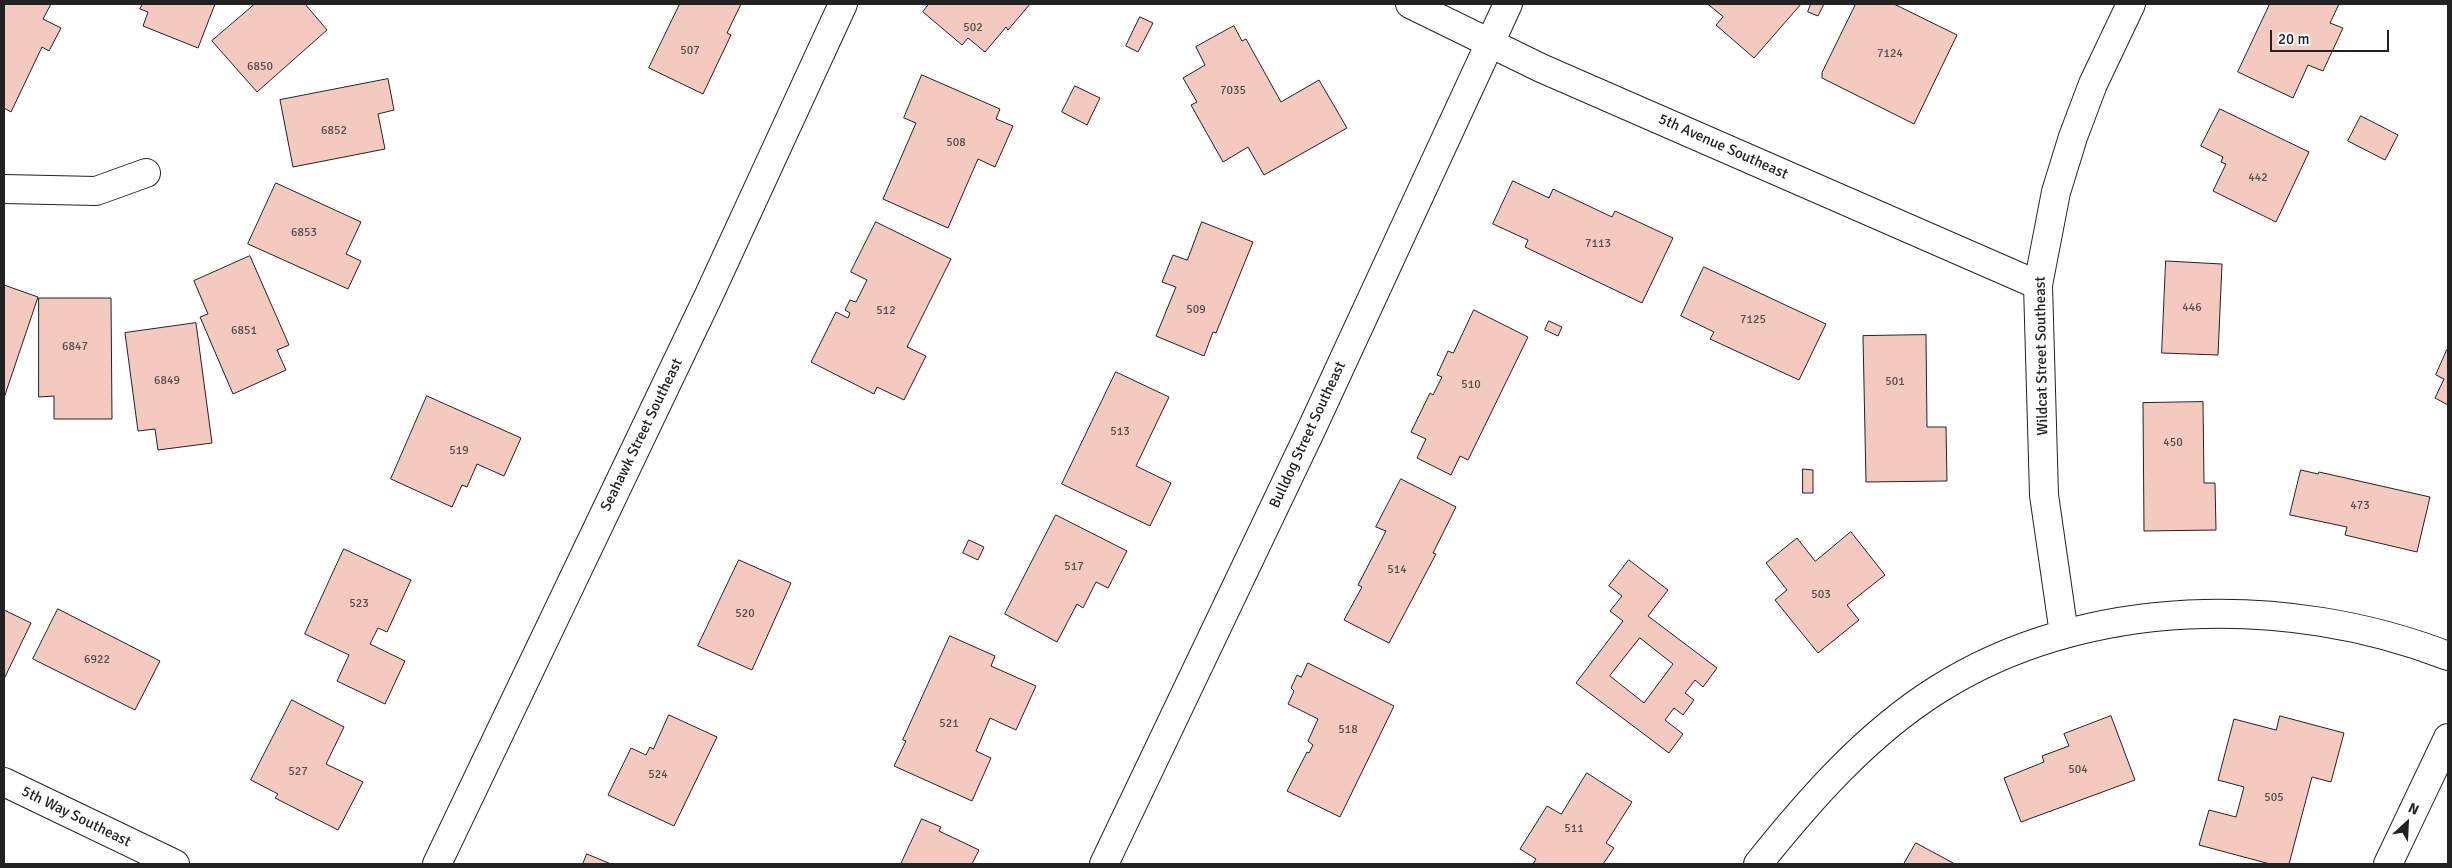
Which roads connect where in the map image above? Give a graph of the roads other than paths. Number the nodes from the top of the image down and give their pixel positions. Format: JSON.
{"nodes":[{"id":1,"x":843,"y":4,"type":"edge"},
{"id":2,"x":1410,"y":4,"type":"edge"},
{"id":3,"x":1508,"y":4,"type":"edge"},
{"id":4,"x":2131,"y":4,"type":"edge"},
{"id":5,"x":1490,"y":43,"type":"junction"},
{"id":6,"x":146,"y":173,"type":"dead end"},
{"id":7,"x":4,"y":189,"type":"edge"},
{"id":8,"x":2038,"y":285,"type":"junction"},
{"id":9,"x":2064,"y":634,"type":"junction"},
{"id":10,"x":2448,"y":656,"type":"edge"},
{"id":11,"x":2448,"y":738,"type":"edge"},
{"id":12,"x":4,"y":782,"type":"edge"},
{"id":13,"x":175,"y":864,"type":"edge"},
{"id":14,"x":437,"y":864,"type":"edge"},
{"id":15,"x":1104,"y":864,"type":"edge"},
{"id":16,"x":1758,"y":864,"type":"edge"},
{"id":17,"x":2388,"y":864,"type":"edge"}],
"edges":[{"from":1,"to":14,"type":"street","name":"Seahawk Street Southeast"},
{"from":2,"to":5,"type":"street","name":"5th Avenue Southeast"},
{"from":3,"to":5,"type":"street","name":"Bulldog Street Southeast"},
{"from":4,"to":8,"type":"street","name":"Wildcat Street Southeast"},
{"from":5,"to":8,"type":"street","name":"5th Avenue Southeast"},
{"from":5,"to":15,"type":"street","name":"Bulldog Street Southeast"},
{"from":6,"to":7,"type":"street"},
{"from":8,"to":9,"type":"street","name":"Wildcat Street Southeast"},
{"from":9,"to":10,"type":"street"},
{"from":9,"to":16,"type":"street"},
{"from":11,"to":17,"type":"street"},
{"from":12,"to":13,"type":"street","name":"5th Way Southeast"}]}
